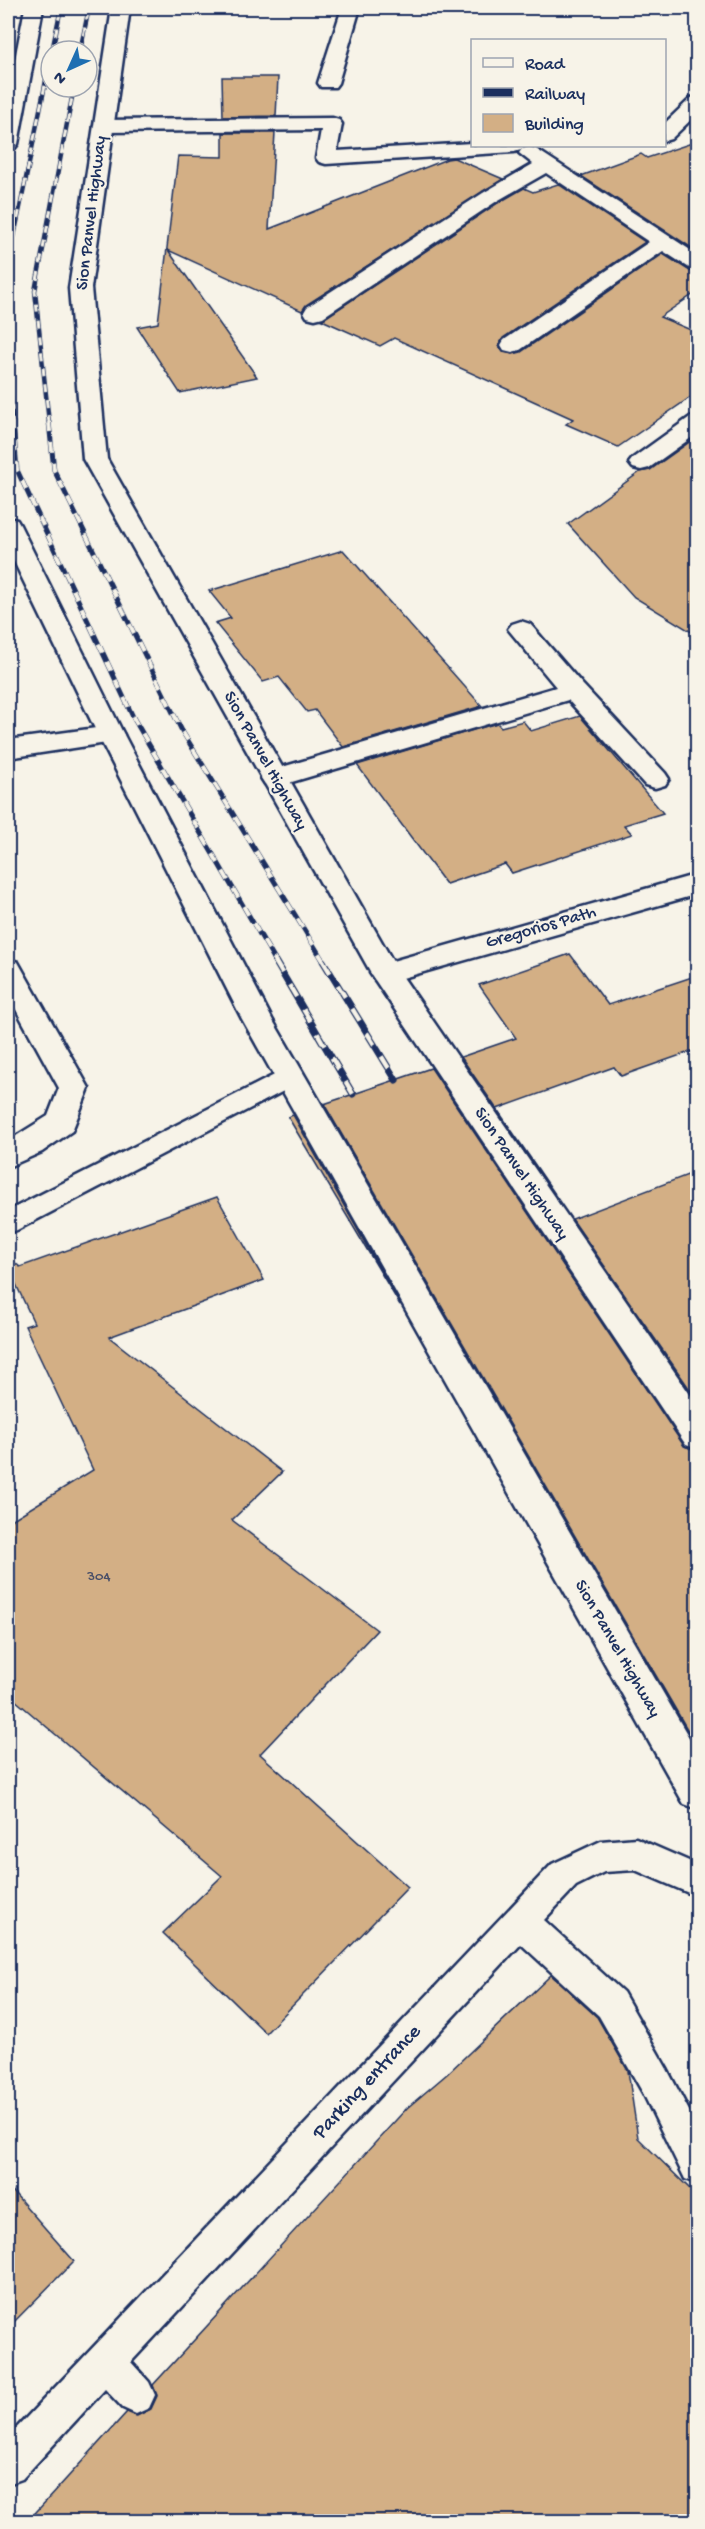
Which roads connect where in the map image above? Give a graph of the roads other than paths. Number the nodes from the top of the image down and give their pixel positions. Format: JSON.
{"nodes":[{"id":1,"x":34,"y":8,"type":"edge"},
{"id":2,"x":121,"y":8,"type":"edge"},
{"id":3,"x":351,"y":8,"type":"edge"},
{"id":4,"x":328,"y":82,"type":"dead end"},
{"id":5,"x":698,"y":102,"type":"edge"},
{"id":6,"x":104,"y":126,"type":"junction"},
{"id":7,"x":666,"y":135,"type":"edge"},
{"id":8,"x":8,"y":144,"type":"edge"},
{"id":9,"x":499,"y":147,"type":"edge"},
{"id":10,"x":517,"y":147,"type":"edge"},
{"id":11,"x":546,"y":165,"type":"junction"},
{"id":12,"x":662,"y":242,"type":"junction"},
{"id":13,"x":698,"y":265,"type":"edge"},
{"id":14,"x":315,"y":312,"type":"dead end"},
{"id":15,"x":512,"y":345,"type":"dead end"},
{"id":16,"x":698,"y":422,"type":"edge"},
{"id":17,"x":641,"y":463,"type":"dead end"},
{"id":18,"x":8,"y":525,"type":"edge"},
{"id":19,"x":520,"y":629,"type":"dead end"},
{"id":20,"x":573,"y":690,"type":"junction"},
{"id":21,"x":111,"y":735,"type":"junction"},
{"id":22,"x":8,"y":749,"type":"edge"},
{"id":23,"x":275,"y":778,"type":"junction"},
{"id":24,"x":655,"y":779,"type":"dead end"},
{"id":25,"x":698,"y":884,"type":"edge"},
{"id":26,"x":8,"y":969,"type":"edge"},
{"id":27,"x":385,"y":973,"type":"junction"},
{"id":28,"x":290,"y":1076,"type":"junction"},
{"id":29,"x":8,"y":1155,"type":"edge"},
{"id":30,"x":8,"y":1222,"type":"edge"},
{"id":31,"x":698,"y":1435,"type":"edge"},
{"id":32,"x":698,"y":1791,"type":"edge"},
{"id":33,"x":698,"y":1881,"type":"edge"},
{"id":34,"x":520,"y":1921,"type":"junction"},
{"id":35,"x":698,"y":2166,"type":"edge"},
{"id":36,"x":105,"y":2361,"type":"junction"},
{"id":37,"x":136,"y":2395,"type":"dead end"},
{"id":38,"x":8,"y":2465,"type":"edge"}],
"edges":[{"from":1,"to":8,"type":"main road"},
{"from":2,"to":6,"type":"main road","name":"Sion Panvel Highway"},
{"from":3,"to":4,"type":"main road"},
{"from":5,"to":7,"type":"main road"},
{"from":6,"to":9,"type":"main road"},
{"from":6,"to":23,"type":"main road","name":"Sion Panvel Highway"},
{"from":10,"to":11,"type":"main road"},
{"from":11,"to":12,"type":"main road"},
{"from":11,"to":14,"type":"main road"},
{"from":12,"to":13,"type":"main road"},
{"from":12,"to":15,"type":"main road"},
{"from":16,"to":17,"type":"main road"},
{"from":18,"to":21,"type":"main road","name":"Sion Panvel Highway"},
{"from":19,"to":20,"type":"main road"},
{"from":20,"to":23,"type":"main road"},
{"from":20,"to":24,"type":"main road"},
{"from":21,"to":22,"type":"main road"},
{"from":21,"to":28,"type":"main road","name":"Sion Panvel Highway"},
{"from":23,"to":27,"type":"main road","name":"Sion Panvel Highway"},
{"from":25,"to":27,"type":"main road","name":"Gregorios Path"},
{"from":26,"to":29,"type":"main road"},
{"from":27,"to":31,"type":"main road","name":"Sion Panvel Highway"},
{"from":28,"to":30,"type":"lane"},
{"from":28,"to":32,"type":"main road","name":"Sion Panvel Highway"},
{"from":33,"to":34,"type":"lane","name":"Parking entrance"},
{"from":34,"to":35,"type":"lane"},
{"from":34,"to":36,"type":"lane","name":"Parking entrance"},
{"from":36,"to":37,"type":"lane"},
{"from":36,"to":38,"type":"lane","name":"Parking entrance"}]}
